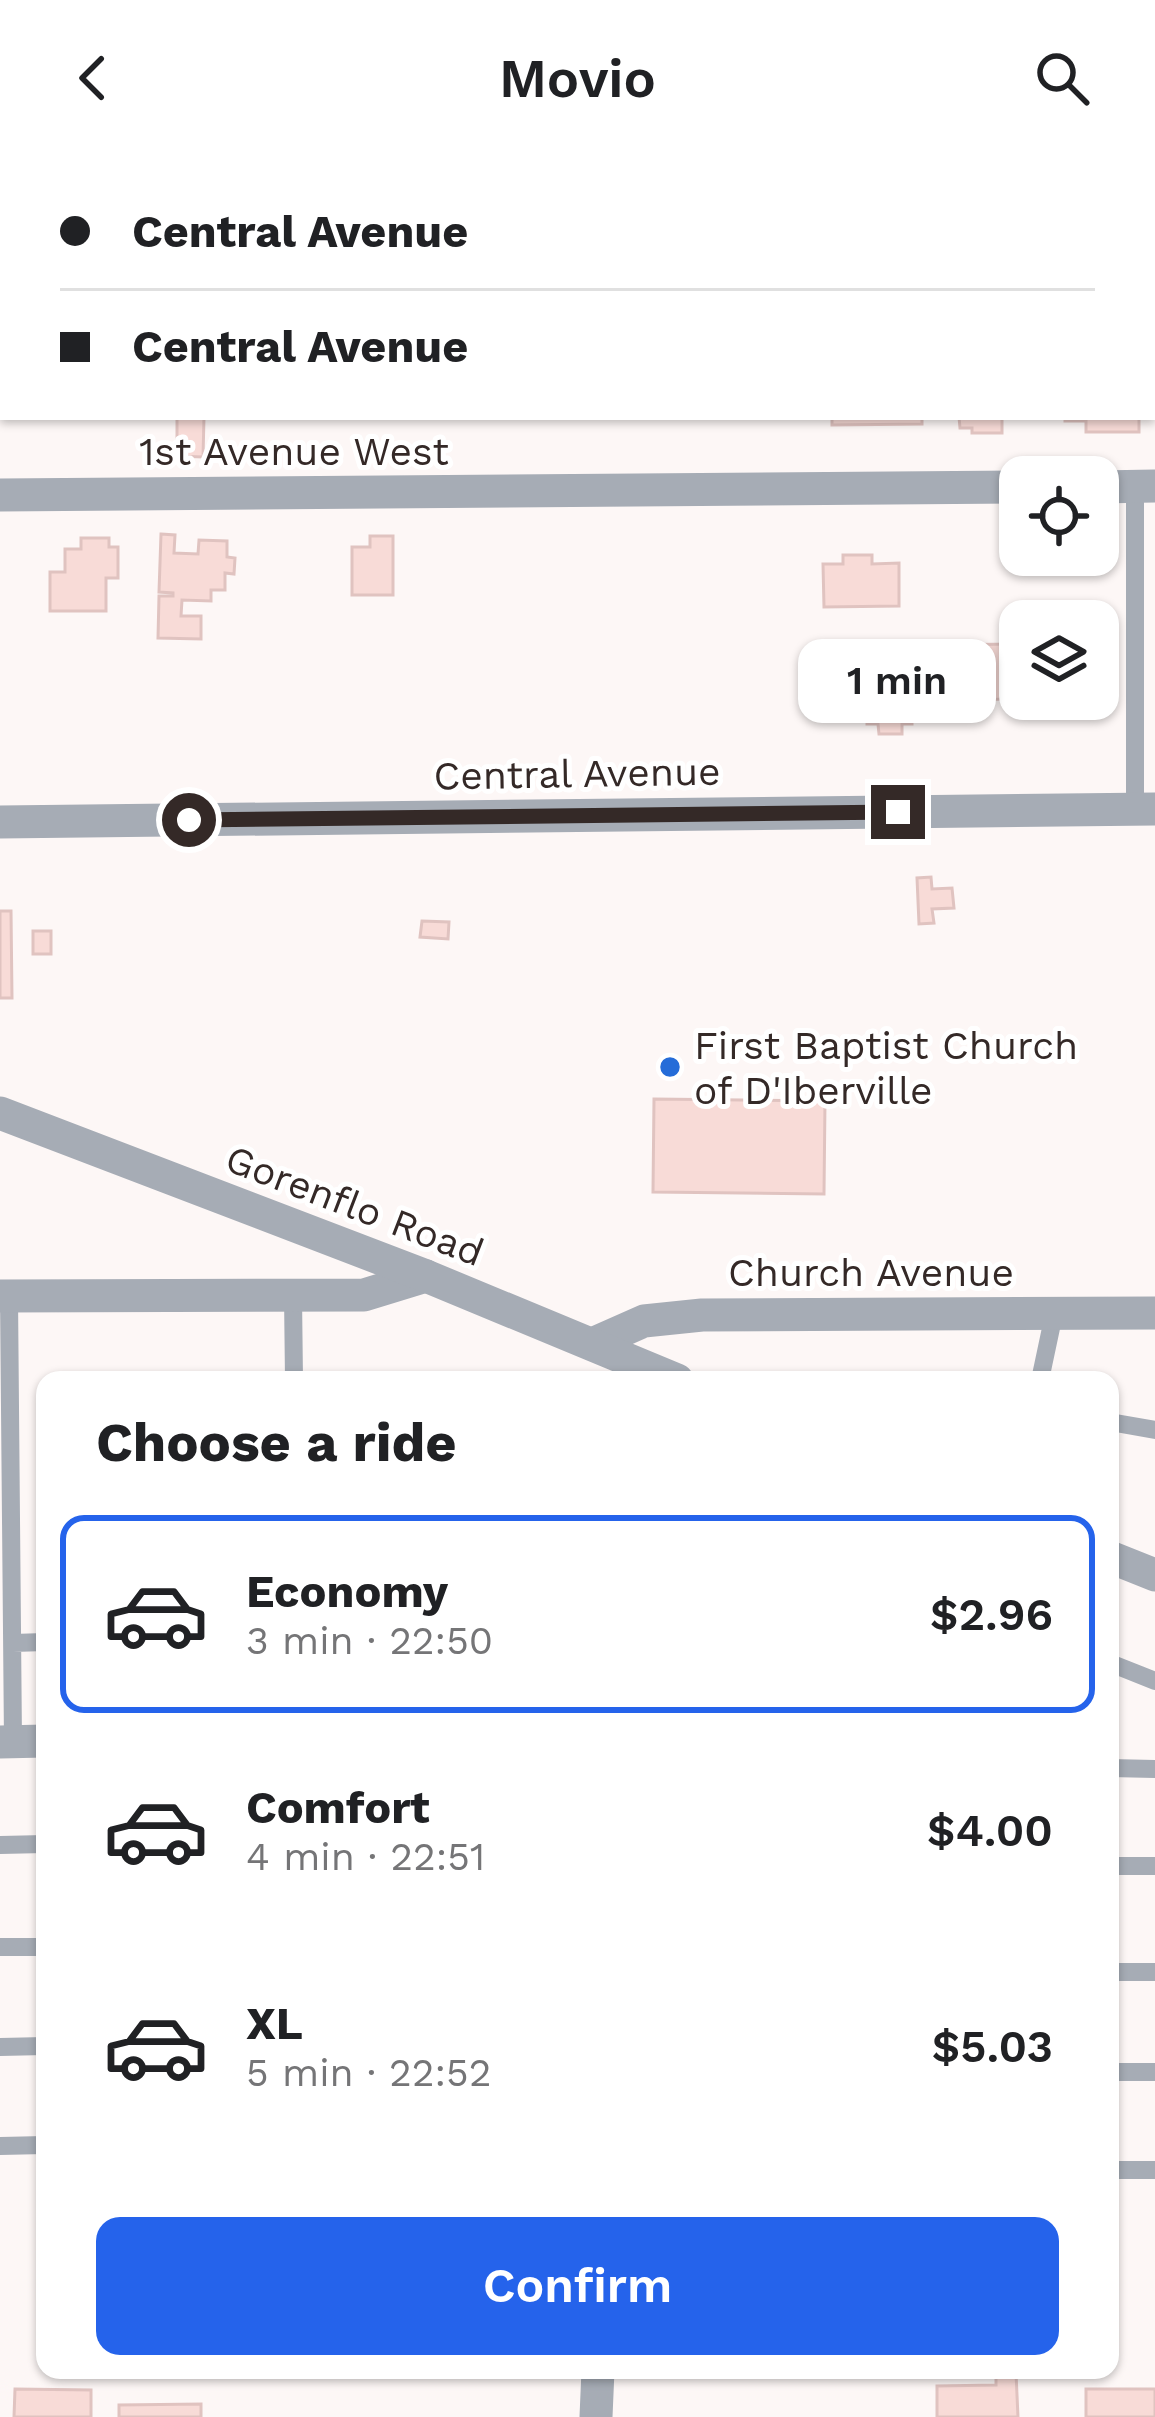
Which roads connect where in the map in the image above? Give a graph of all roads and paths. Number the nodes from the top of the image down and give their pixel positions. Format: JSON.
{"nodes":[{"id":1,"x":1145,"y":486,"type":"edge"},
{"id":2,"x":999,"y":488,"type":"edge"},
{"id":3,"x":0,"y":495,"type":"edge"},
{"id":4,"x":1145,"y":743,"type":"edge"},
{"id":5,"x":1145,"y":809,"type":"edge"},
{"id":6,"x":0,"y":821,"type":"edge"},
{"id":7,"x":0,"y":1113,"type":"edge"},
{"id":8,"x":426,"y":1276,"type":"junction"},
{"id":9,"x":293,"y":1295,"type":"junction"},
{"id":10,"x":4,"y":1296,"type":"edge"},
{"id":11,"x":1155,"y":1313,"type":"edge"},
{"id":12,"x":1054,"y":1314,"type":"junction"},
{"id":13,"x":592,"y":1344,"type":"junction"},
{"id":14,"x":294,"y":1371,"type":"edge"},
{"id":15,"x":656,"y":1371,"type":"edge"},
{"id":16,"x":1042,"y":1371,"type":"edge"},
{"id":17,"x":1119,"y":1423,"type":"edge"},
{"id":18,"x":1155,"y":1430,"type":"edge"},
{"id":19,"x":1119,"y":1561,"type":"edge"},
{"id":20,"x":1155,"y":1576,"type":"edge"},
{"id":21,"x":13,"y":1642,"type":"junction"},
{"id":22,"x":36,"y":1642,"type":"edge"},
{"id":23,"x":19,"y":1741,"type":"edge"},
{"id":24,"x":1119,"y":1768,"type":"edge"},
{"id":25,"x":1155,"y":1769,"type":"edge"},
{"id":26,"x":0,"y":1844,"type":"edge"},
{"id":27,"x":36,"y":1844,"type":"edge"},
{"id":28,"x":1119,"y":1866,"type":"edge"},
{"id":29,"x":1155,"y":1866,"type":"edge"},
{"id":30,"x":0,"y":1947,"type":"edge"},
{"id":31,"x":36,"y":1947,"type":"edge"},
{"id":32,"x":1119,"y":1972,"type":"edge"},
{"id":33,"x":1155,"y":1972,"type":"edge"},
{"id":34,"x":36,"y":2046,"type":"edge"},
{"id":35,"x":0,"y":2047,"type":"edge"},
{"id":36,"x":1119,"y":2072,"type":"edge"},
{"id":37,"x":1155,"y":2072,"type":"edge"},
{"id":38,"x":36,"y":2145,"type":"edge"},
{"id":39,"x":0,"y":2146,"type":"edge"},
{"id":40,"x":1119,"y":2170,"type":"edge"},
{"id":41,"x":1155,"y":2170,"type":"edge"},
{"id":42,"x":598,"y":2379,"type":"edge"},
{"id":43,"x":596,"y":2417,"type":"edge"}],
"edges":[{"from":1,"to":4,"type":"lane"},
{"from":2,"to":3,"type":"street","name":"1st Avenue West"},
{"from":4,"to":5,"type":"lane"},
{"from":5,"to":6,"type":"street","name":"Central Avenue"},
{"from":7,"to":8,"type":"street","name":"Gorenflo Road"},
{"from":8,"to":9,"type":"street"},
{"from":8,"to":13,"type":"street","name":"Gorenflo Road"},
{"from":9,"to":10,"type":"street"},
{"from":9,"to":14,"type":"lane"},
{"from":10,"to":21,"type":"lane"},
{"from":11,"to":12,"type":"street","name":"Church Avenue"},
{"from":12,"to":13,"type":"street","name":"Church Avenue"},
{"from":12,"to":16,"type":"lane"},
{"from":13,"to":15,"type":"street","name":"Gorenflo Road"},
{"from":17,"to":18,"type":"lane"},
{"from":19,"to":20,"type":"street"},
{"from":21,"to":22,"type":"lane"},
{"from":21,"to":23,"type":"lane"},
{"from":24,"to":25,"type":"lane"},
{"from":26,"to":27,"type":"lane"},
{"from":28,"to":29,"type":"lane"},
{"from":30,"to":31,"type":"lane"},
{"from":32,"to":33,"type":"lane"},
{"from":34,"to":35,"type":"lane"},
{"from":36,"to":37,"type":"lane"},
{"from":38,"to":39,"type":"lane"},
{"from":40,"to":41,"type":"lane"},
{"from":42,"to":43,"type":"street"}]}
